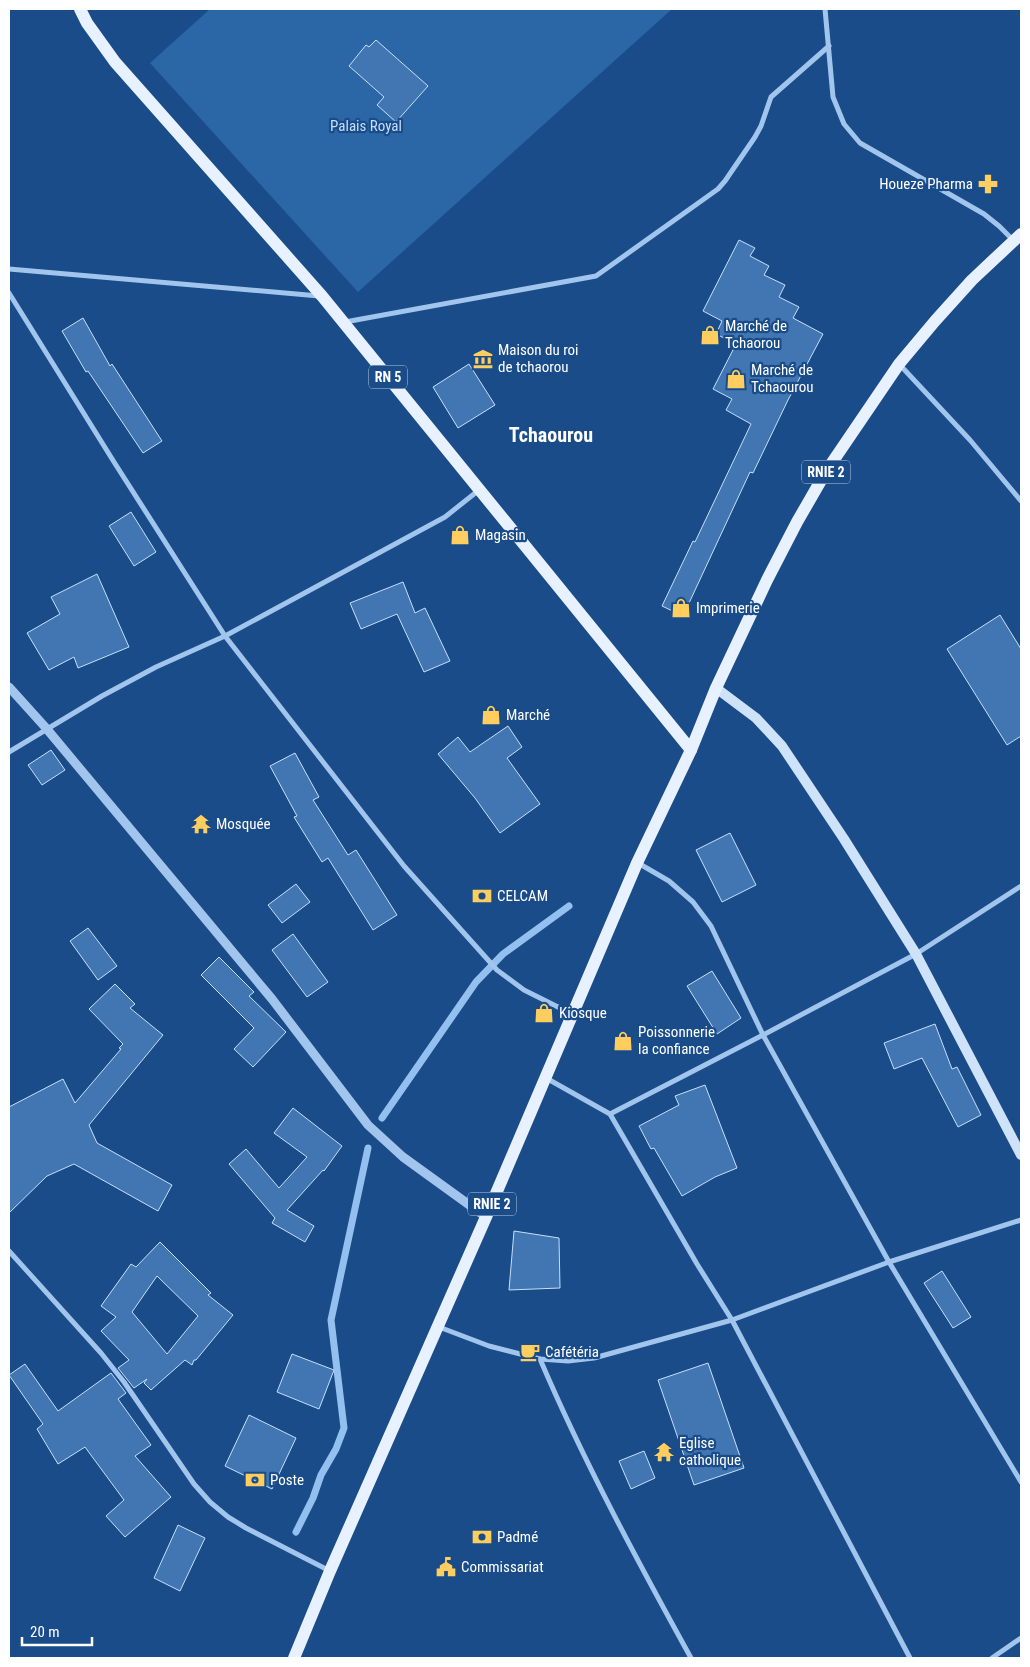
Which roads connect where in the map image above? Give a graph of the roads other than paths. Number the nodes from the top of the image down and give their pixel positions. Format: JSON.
{"nodes":[{"id":1,"x":80,"y":9,"type":"edge"},
{"id":2,"x":825,"y":9,"type":"edge"},
{"id":3,"x":829,"y":46,"type":"junction"},
{"id":4,"x":1017,"y":237,"type":"edge"},
{"id":5,"x":9,"y":269,"type":"edge"},
{"id":6,"x":9,"y":292,"type":"edge"},
{"id":7,"x":322,"y":296,"type":"junction"},
{"id":8,"x":344,"y":323,"type":"junction"},
{"id":9,"x":899,"y":364,"type":"junction"},
{"id":10,"x":479,"y":490,"type":"junction"},
{"id":11,"x":1021,"y":501,"type":"edge"},
{"id":12,"x":225,"y":636,"type":"junction"},
{"id":13,"x":9,"y":687,"type":"edge"},
{"id":14,"x":716,"y":688,"type":"junction"},
{"id":15,"x":46,"y":728,"type":"junction"},
{"id":16,"x":692,"y":750,"type":"junction"},
{"id":17,"x":9,"y":752,"type":"edge"},
{"id":18,"x":637,"y":863,"type":"junction"},
{"id":19,"x":1021,"y":886,"type":"edge"},
{"id":20,"x":916,"y":954,"type":"junction"},
{"id":21,"x":573,"y":1014,"type":"junction"},
{"id":22,"x":763,"y":1035,"type":"junction"},
{"id":23,"x":545,"y":1077,"type":"junction"},
{"id":24,"x":610,"y":1114,"type":"junction"},
{"id":25,"x":1021,"y":1155,"type":"edge"},
{"id":26,"x":486,"y":1217,"type":"junction"},
{"id":27,"x":1021,"y":1220,"type":"edge"},
{"id":28,"x":9,"y":1251,"type":"edge"},
{"id":29,"x":889,"y":1262,"type":"junction"},
{"id":30,"x":732,"y":1320,"type":"junction"},
{"id":31,"x":438,"y":1326,"type":"junction"},
{"id":32,"x":540,"y":1359,"type":"junction"},
{"id":33,"x":1021,"y":1482,"type":"edge"},
{"id":34,"x":330,"y":1571,"type":"junction"},
{"id":35,"x":1021,"y":1638,"type":"edge"},
{"id":36,"x":294,"y":1658,"type":"edge"},
{"id":37,"x":691,"y":1658,"type":"edge"},
{"id":38,"x":910,"y":1658,"type":"edge"},
{"id":39,"x":992,"y":1658,"type":"edge"}],
"edges":[{"from":1,"to":7,"type":"main road","number":"RN 5"},
{"from":2,"to":3,"type":"street"},
{"from":3,"to":4,"type":"street"},
{"from":3,"to":8,"type":"street"},
{"from":4,"to":9,"type":"main road","number":"RNIE 2"},
{"from":5,"to":7,"type":"street"},
{"from":6,"to":12,"type":"street"},
{"from":7,"to":8,"type":"main road","number":"RN 5"},
{"from":8,"to":10,"type":"main road","number":"RN 5"},
{"from":9,"to":11,"type":"street"},
{"from":9,"to":14,"type":"main road","number":"RNIE 2"},
{"from":10,"to":12,"type":"street"},
{"from":10,"to":16,"type":"main road","number":"RN 5"},
{"from":12,"to":15,"type":"street"},
{"from":12,"to":21,"type":"street"},
{"from":13,"to":15,"type":"street"},
{"from":14,"to":16,"type":"main road","number":"RNIE 2"},
{"from":14,"to":20,"type":"main road"},
{"from":15,"to":17,"type":"street"},
{"from":15,"to":26,"type":"street"},
{"from":16,"to":18,"type":"main road","number":"RNIE 2"},
{"from":18,"to":21,"type":"main road","number":"RNIE 2"},
{"from":18,"to":22,"type":"street"},
{"from":19,"to":20,"type":"street"},
{"from":20,"to":22,"type":"street"},
{"from":20,"to":25,"type":"main road"},
{"from":21,"to":23,"type":"main road","number":"RNIE 2"},
{"from":22,"to":24,"type":"street"},
{"from":22,"to":29,"type":"street"},
{"from":23,"to":24,"type":"street"},
{"from":23,"to":26,"type":"main road","number":"RNIE 2"},
{"from":24,"to":30,"type":"street"},
{"from":26,"to":31,"type":"main road","number":"RNIE 2"},
{"from":27,"to":29,"type":"street"},
{"from":28,"to":34,"type":"street"},
{"from":29,"to":30,"type":"street"},
{"from":29,"to":33,"type":"street"},
{"from":30,"to":32,"type":"street"},
{"from":30,"to":38,"type":"street"},
{"from":31,"to":32,"type":"street"},
{"from":31,"to":34,"type":"main road","number":"RNIE 2"},
{"from":32,"to":37,"type":"street"},
{"from":34,"to":36,"type":"main road","number":"RNIE 2"},
{"from":35,"to":39,"type":"street"}]}
